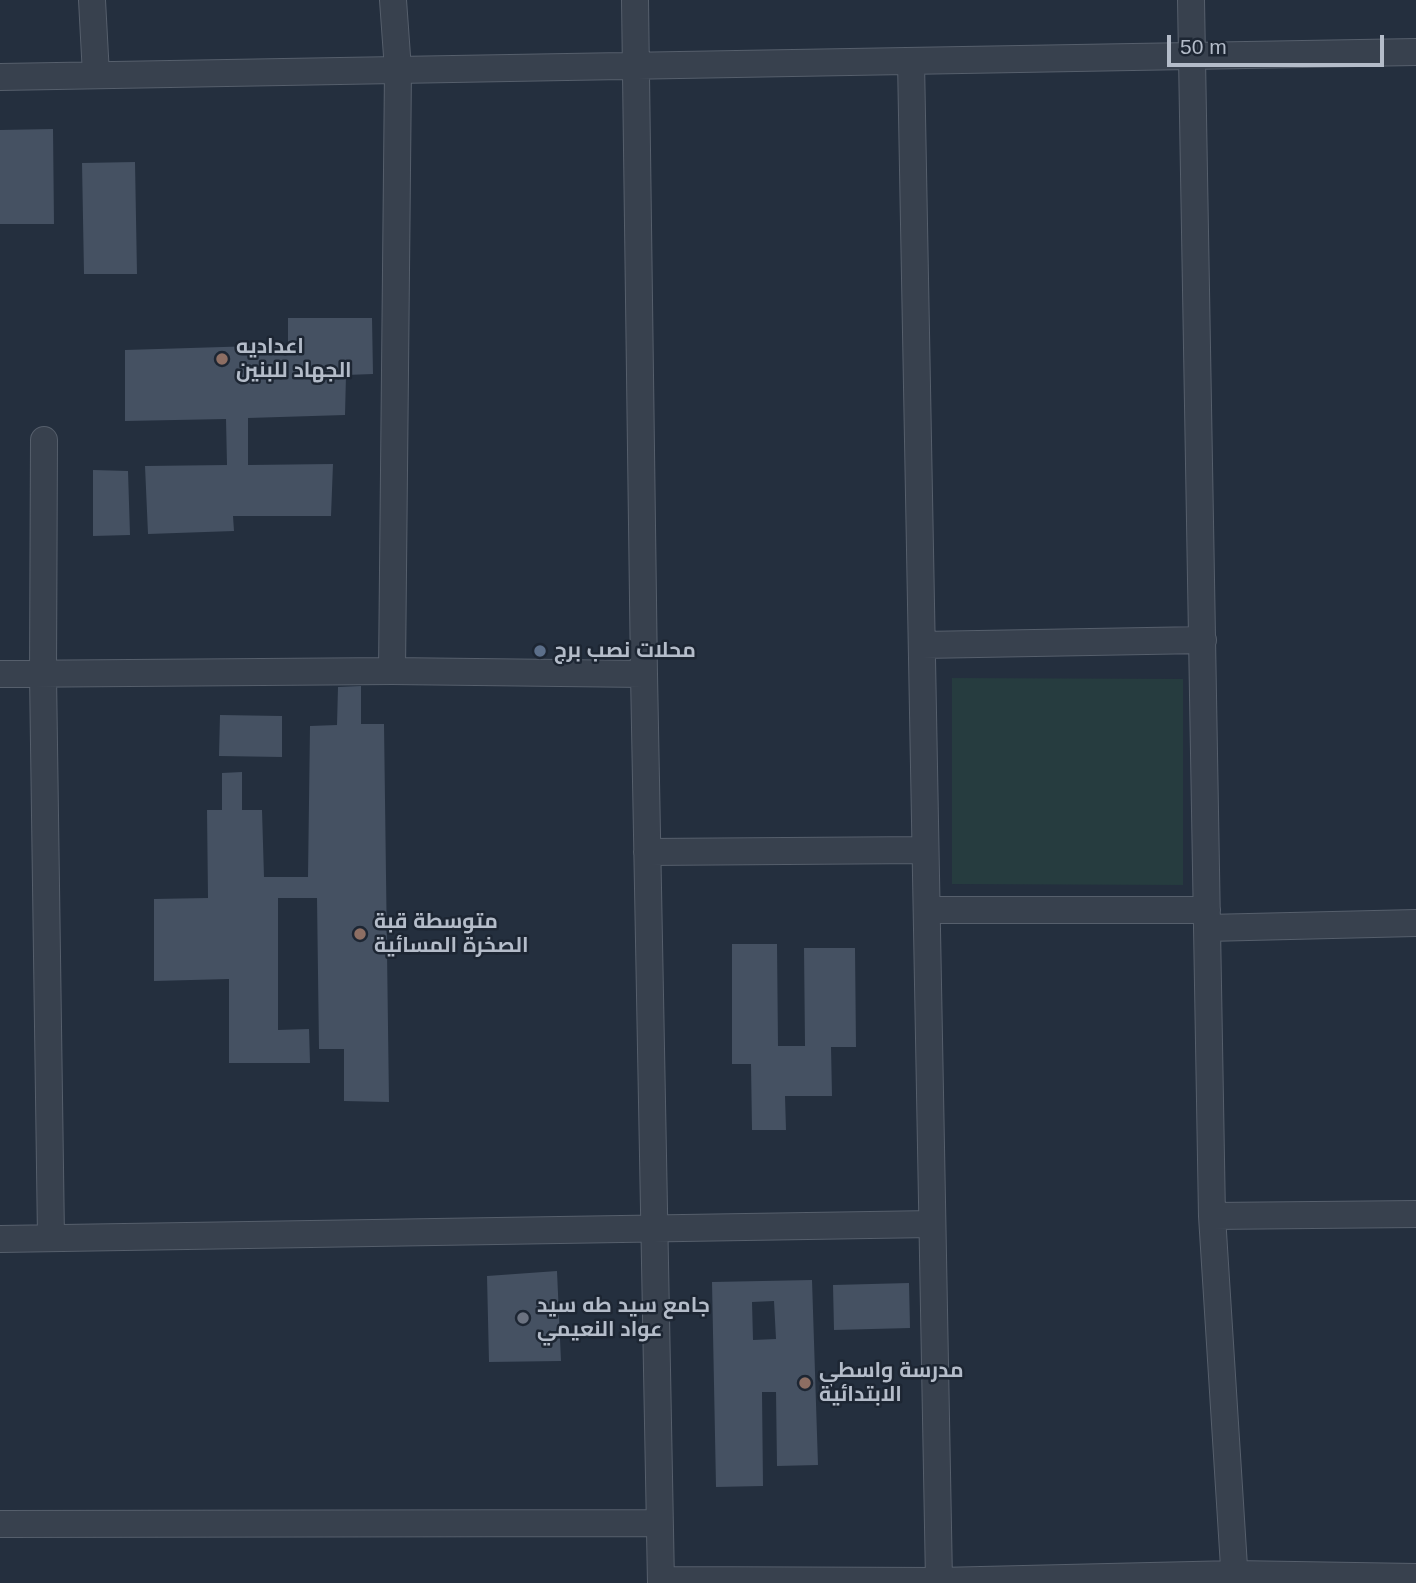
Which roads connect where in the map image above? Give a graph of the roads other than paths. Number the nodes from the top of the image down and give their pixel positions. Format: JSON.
{"nodes":[{"id":1,"x":92,"y":0,"type":"edge"},
{"id":2,"x":393,"y":0,"type":"edge"},
{"id":3,"x":635,"y":0,"type":"edge"},
{"id":4,"x":1191,"y":0,"type":"edge"},
{"id":5,"x":1416,"y":52,"type":"edge"},
{"id":6,"x":1192,"y":56,"type":"junction"},
{"id":7,"x":911,"y":61,"type":"junction"},
{"id":8,"x":636,"y":66,"type":"junction"},
{"id":9,"x":398,"y":70,"type":"junction"},
{"id":10,"x":96,"y":75,"type":"junction"},
{"id":11,"x":0,"y":77,"type":"edge"},
{"id":12,"x":44,"y":440,"type":"dead end"},
{"id":13,"x":1203,"y":640,"type":"junction"},
{"id":14,"x":922,"y":645,"type":"junction"},
{"id":15,"x":392,"y":671,"type":"junction"},
{"id":16,"x":0,"y":674,"type":"edge"},
{"id":17,"x":43,"y":674,"type":"junction"},
{"id":18,"x":644,"y":674,"type":"junction"},
{"id":19,"x":925,"y":850,"type":"junction"},
{"id":20,"x":647,"y":852,"type":"junction"},
{"id":21,"x":927,"y":910,"type":"junction"},
{"id":22,"x":1207,"y":919,"type":"junction"},
{"id":23,"x":1416,"y":923,"type":"edge"},
{"id":24,"x":1416,"y":1214,"type":"edge"},
{"id":25,"x":1212,"y":1216,"type":"junction"},
{"id":26,"x":932,"y":1224,"type":"junction"},
{"id":27,"x":654,"y":1228,"type":"junction"},
{"id":28,"x":51,"y":1238,"type":"junction"},
{"id":29,"x":0,"y":1239,"type":"edge"},
{"id":30,"x":659,"y":1522,"type":"junction"},
{"id":31,"x":0,"y":1524,"type":"edge"},
{"id":32,"x":1416,"y":1577,"type":"edge"},
{"id":33,"x":1235,"y":1578,"type":"edge"},
{"id":34,"x":939,"y":1581,"type":"junction"},
{"id":35,"x":661,"y":1582,"type":"edge"}],
"edges":[{"from":1,"to":10,"type":"street"},
{"from":2,"to":9,"type":"street"},
{"from":3,"to":8,"type":"street"},
{"from":4,"to":6,"type":"street"},
{"from":5,"to":6,"type":"street"},
{"from":6,"to":7,"type":"street"},
{"from":6,"to":13,"type":"street"},
{"from":7,"to":8,"type":"street"},
{"from":7,"to":14,"type":"street"},
{"from":8,"to":9,"type":"street"},
{"from":8,"to":18,"type":"street"},
{"from":9,"to":10,"type":"street"},
{"from":9,"to":15,"type":"street"},
{"from":10,"to":11,"type":"street"},
{"from":12,"to":17,"type":"street"},
{"from":13,"to":14,"type":"street"},
{"from":13,"to":22,"type":"street"},
{"from":14,"to":19,"type":"street"},
{"from":15,"to":17,"type":"street"},
{"from":15,"to":18,"type":"street"},
{"from":16,"to":17,"type":"street"},
{"from":17,"to":28,"type":"street"},
{"from":18,"to":20,"type":"street"},
{"from":19,"to":20,"type":"street"},
{"from":19,"to":21,"type":"street"},
{"from":20,"to":27,"type":"street"},
{"from":21,"to":22,"type":"street"},
{"from":21,"to":26,"type":"street"},
{"from":22,"to":23,"type":"street"},
{"from":22,"to":25,"type":"street"},
{"from":24,"to":25,"type":"street"},
{"from":25,"to":33,"type":"street"},
{"from":26,"to":27,"type":"street"},
{"from":26,"to":34,"type":"street"},
{"from":27,"to":28,"type":"street"},
{"from":27,"to":30,"type":"street"},
{"from":28,"to":29,"type":"street"},
{"from":30,"to":31,"type":"street"},
{"from":30,"to":35,"type":"street"},
{"from":32,"to":33,"type":"street"},
{"from":33,"to":34,"type":"street"},
{"from":34,"to":35,"type":"street"}]}
